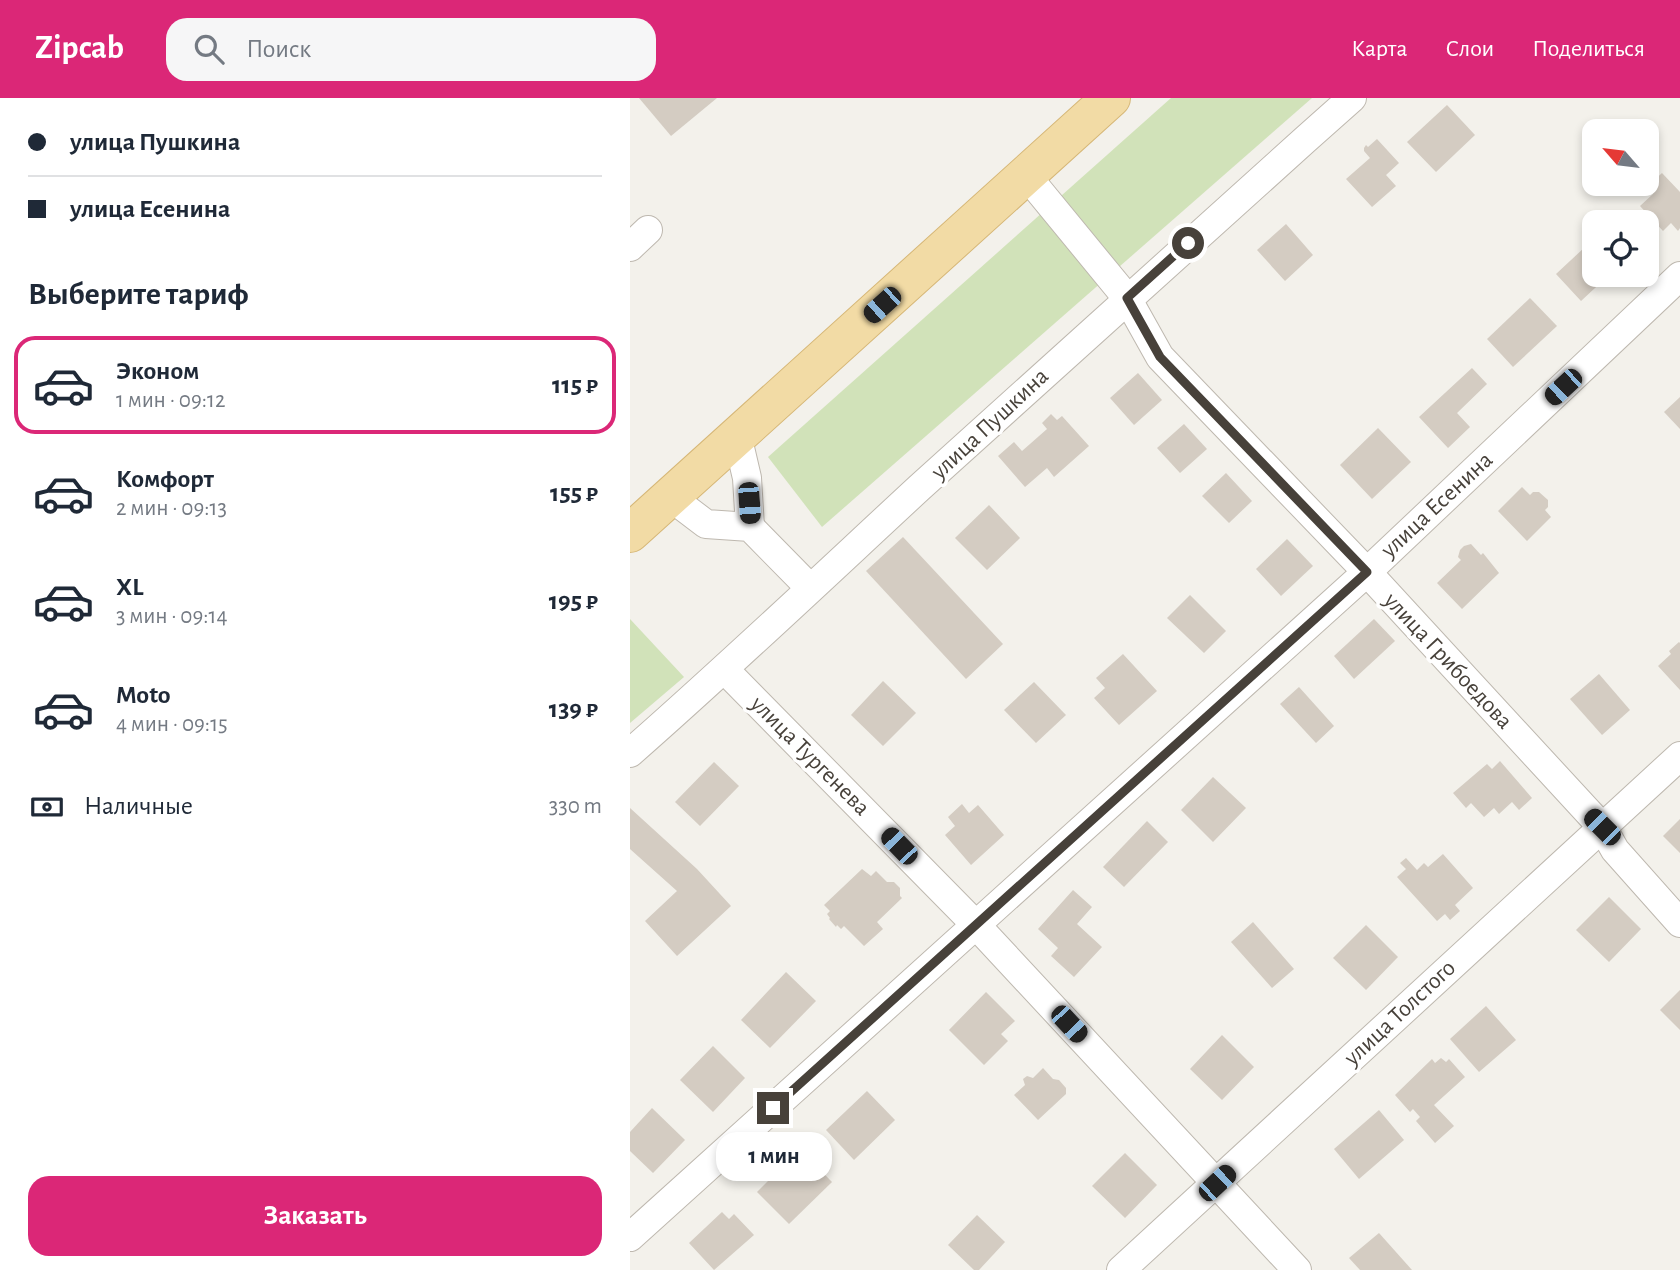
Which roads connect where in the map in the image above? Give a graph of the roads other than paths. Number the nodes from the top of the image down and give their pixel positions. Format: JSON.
{"nodes":[{"id":1,"x":1111,"y":98,"type":"edge"},
{"id":2,"x":1352,"y":98,"type":"edge"},
{"id":3,"x":1026,"y":176,"type":"junction"},
{"id":4,"x":1680,"y":275,"type":"edge"},
{"id":5,"x":1127,"y":298,"type":"junction"},
{"id":6,"x":737,"y":435,"type":"junction"},
{"id":7,"x":669,"y":496,"type":"junction"},
{"id":8,"x":750,"y":527,"type":"junction"},
{"id":9,"x":630,"y":533,"type":"edge"},
{"id":10,"x":1367,"y":572,"type":"junction"},
{"id":11,"x":810,"y":588,"type":"junction"},
{"id":12,"x":725,"y":670,"type":"junction"},
{"id":13,"x":630,"y":753,"type":"edge"},
{"id":14,"x":1680,"y":757,"type":"edge"},
{"id":15,"x":1602,"y":827,"type":"junction"},
{"id":16,"x":1680,"y":923,"type":"edge"},
{"id":17,"x":976,"y":925,"type":"junction"},
{"id":18,"x":1217,"y":1183,"type":"junction"},
{"id":19,"x":630,"y":1237,"type":"edge"},
{"id":20,"x":1121,"y":1270,"type":"edge"},
{"id":21,"x":1297,"y":1270,"type":"edge"}],
"edges":[{"from":1,"to":3,"type":"main road"},
{"from":2,"to":5,"type":"street","name":"улица Пушкина"},
{"from":3,"to":5,"type":"street","name":"улица Грибоедова"},
{"from":3,"to":6,"type":"main road"},
{"from":4,"to":10,"type":"street","name":"улица Есенина"},
{"from":5,"to":10,"type":"street","name":"улица Грибоедова"},
{"from":5,"to":11,"type":"street","name":"улица Пушкина"},
{"from":6,"to":7,"type":"main road"},
{"from":6,"to":8,"type":"street"},
{"from":7,"to":8,"type":"street"},
{"from":7,"to":9,"type":"main road"},
{"from":8,"to":11,"type":"street"},
{"from":10,"to":15,"type":"street","name":"улица Грибоедова"},
{"from":10,"to":17,"type":"street","name":"улица Есенина"},
{"from":11,"to":12,"type":"street","name":"улица Пушкина"},
{"from":12,"to":13,"type":"street","name":"улица Пушкина"},
{"from":12,"to":17,"type":"street","name":"улица Тургенева"},
{"from":14,"to":15,"type":"street","name":"улица Толстого"},
{"from":15,"to":16,"type":"street","name":"улица Грибоедова"},
{"from":15,"to":18,"type":"street","name":"улица Толстого"},
{"from":17,"to":18,"type":"street","name":"улица Тургенева"},
{"from":17,"to":19,"type":"street","name":"улица Есенина"},
{"from":18,"to":20,"type":"street","name":"улица Толстого"},
{"from":18,"to":21,"type":"street","name":"улица Тургенева"}]}
